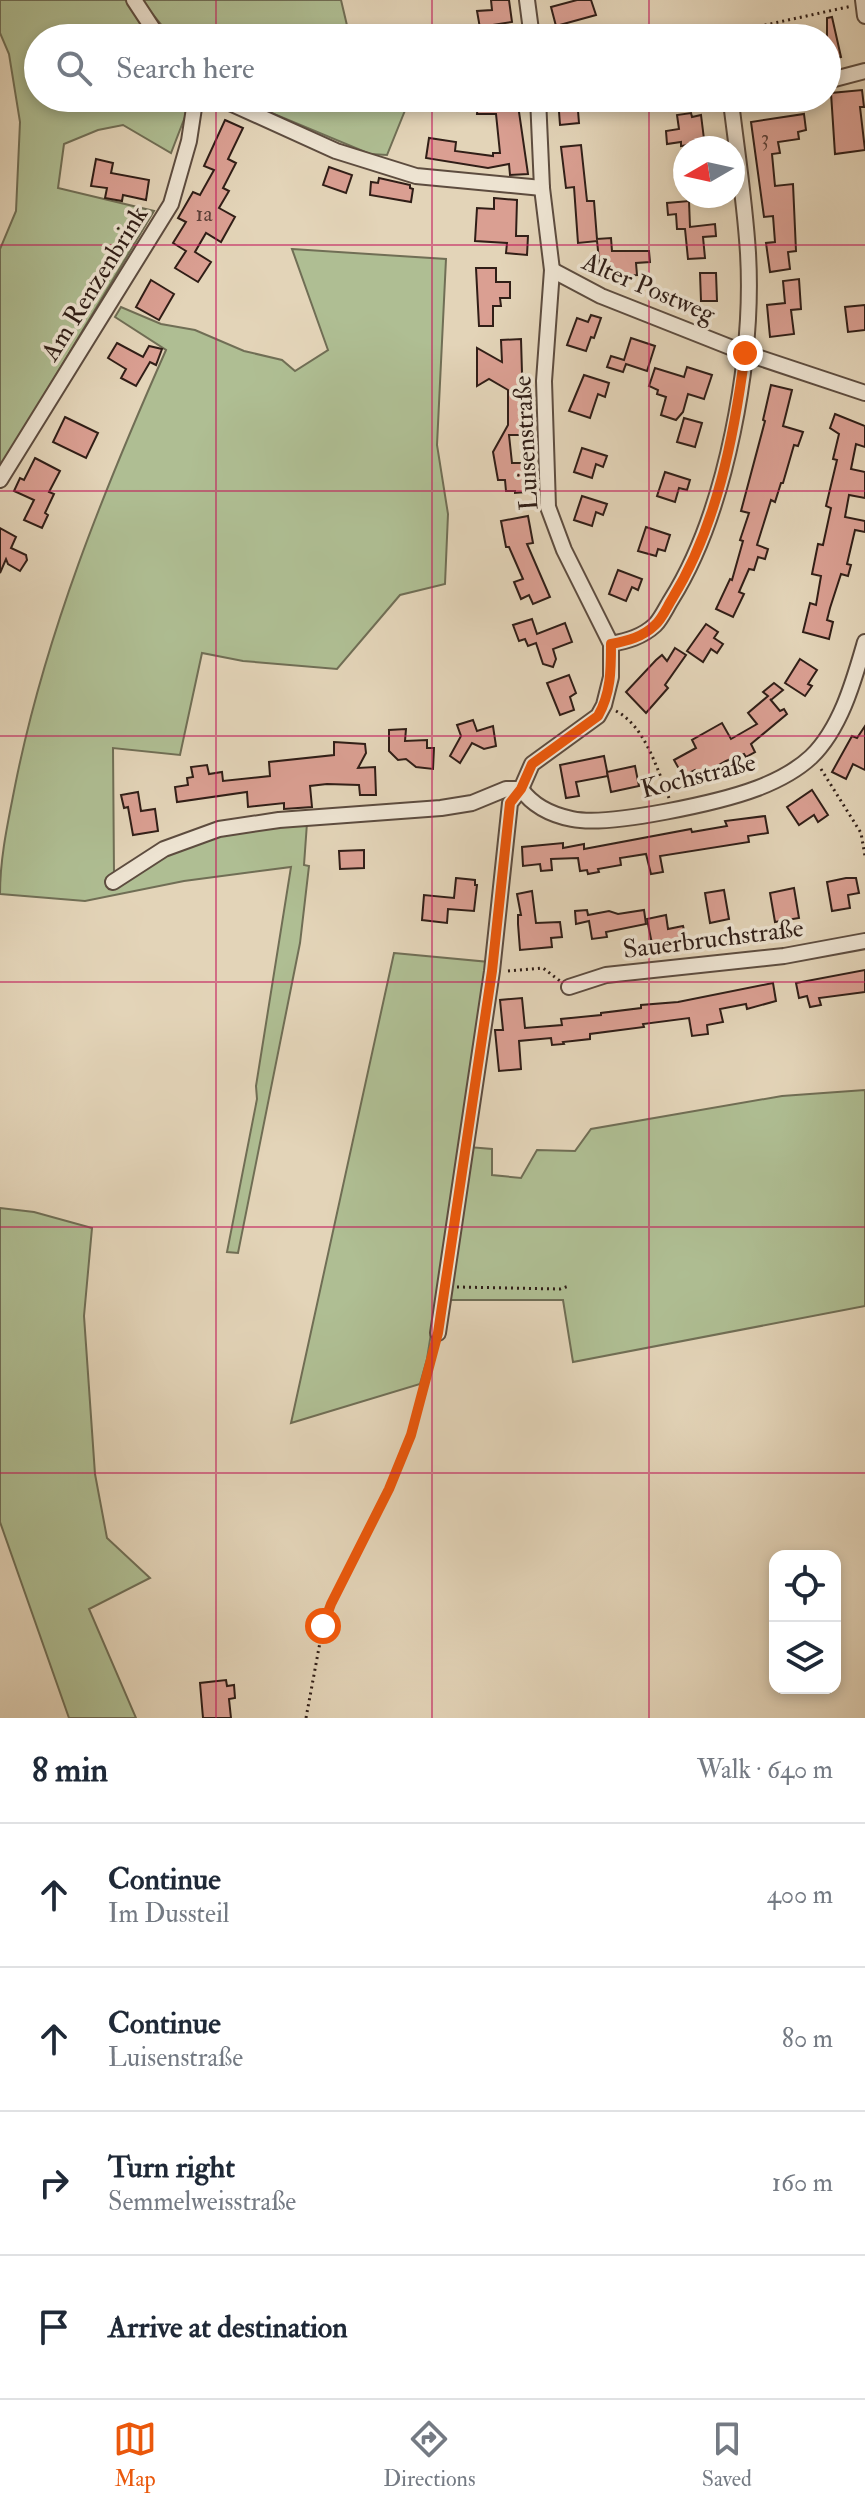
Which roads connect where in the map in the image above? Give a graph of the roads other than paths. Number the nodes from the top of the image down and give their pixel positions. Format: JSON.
{"nodes":[{"id":1,"x":134,"y":0,"type":"edge"},
{"id":2,"x":527,"y":0,"type":"edge"},
{"id":3,"x":150,"y":24,"type":"edge"},
{"id":4,"x":530,"y":24,"type":"edge"},
{"id":5,"x":865,"y":71,"type":"edge"},
{"id":6,"x":841,"y":77,"type":"edge"},
{"id":7,"x":193,"y":112,"type":"edge"},
{"id":8,"x":250,"y":112,"type":"edge"},
{"id":9,"x":539,"y":112,"type":"edge"},
{"id":10,"x":732,"y":112,"type":"edge"},
{"id":11,"x":542,"y":188,"type":"junction"},
{"id":12,"x":552,"y":270,"type":"junction"},
{"id":13,"x":745,"y":353,"type":"junction"},
{"id":14,"x":865,"y":393,"type":"edge"},
{"id":15,"x":0,"y":480,"type":"edge"},
{"id":16,"x":865,"y":642,"type":"edge"},
{"id":17,"x":611,"y":644,"type":"junction"},
{"id":18,"x":521,"y":789,"type":"junction"},
{"id":19,"x":113,"y":882,"type":"dead end"},
{"id":20,"x":865,"y":941,"type":"edge"},
{"id":21,"x":569,"y":987,"type":"road end"},
{"id":22,"x":438,"y":1333,"type":"road end"}],
"edges":[{"from":1,"to":3,"type":"street"},
{"from":2,"to":4,"type":"street"},
{"from":5,"to":6,"type":"street"},
{"from":7,"to":15,"type":"street","name":"Am Renzenbrink"},
{"from":8,"to":11,"type":"street"},
{"from":9,"to":11,"type":"street","name":"Luisenstraße"},
{"from":10,"to":13,"type":"street"},
{"from":11,"to":12,"type":"street","name":"Luisenstraße"},
{"from":12,"to":13,"type":"street","name":"Alter Postweg"},
{"from":12,"to":17,"type":"street","name":"Luisenstraße"},
{"from":13,"to":14,"type":"street","name":"Alter Postweg"},
{"from":13,"to":17,"type":"street"},
{"from":16,"to":18,"type":"street","name":"Kochstraße"},
{"from":17,"to":18,"type":"street","name":"Luisenstraße"},
{"from":18,"to":19,"type":"street"},
{"from":18,"to":22,"type":"street"},
{"from":20,"to":21,"type":"street","name":"Sauerbruchstraße"}]}
